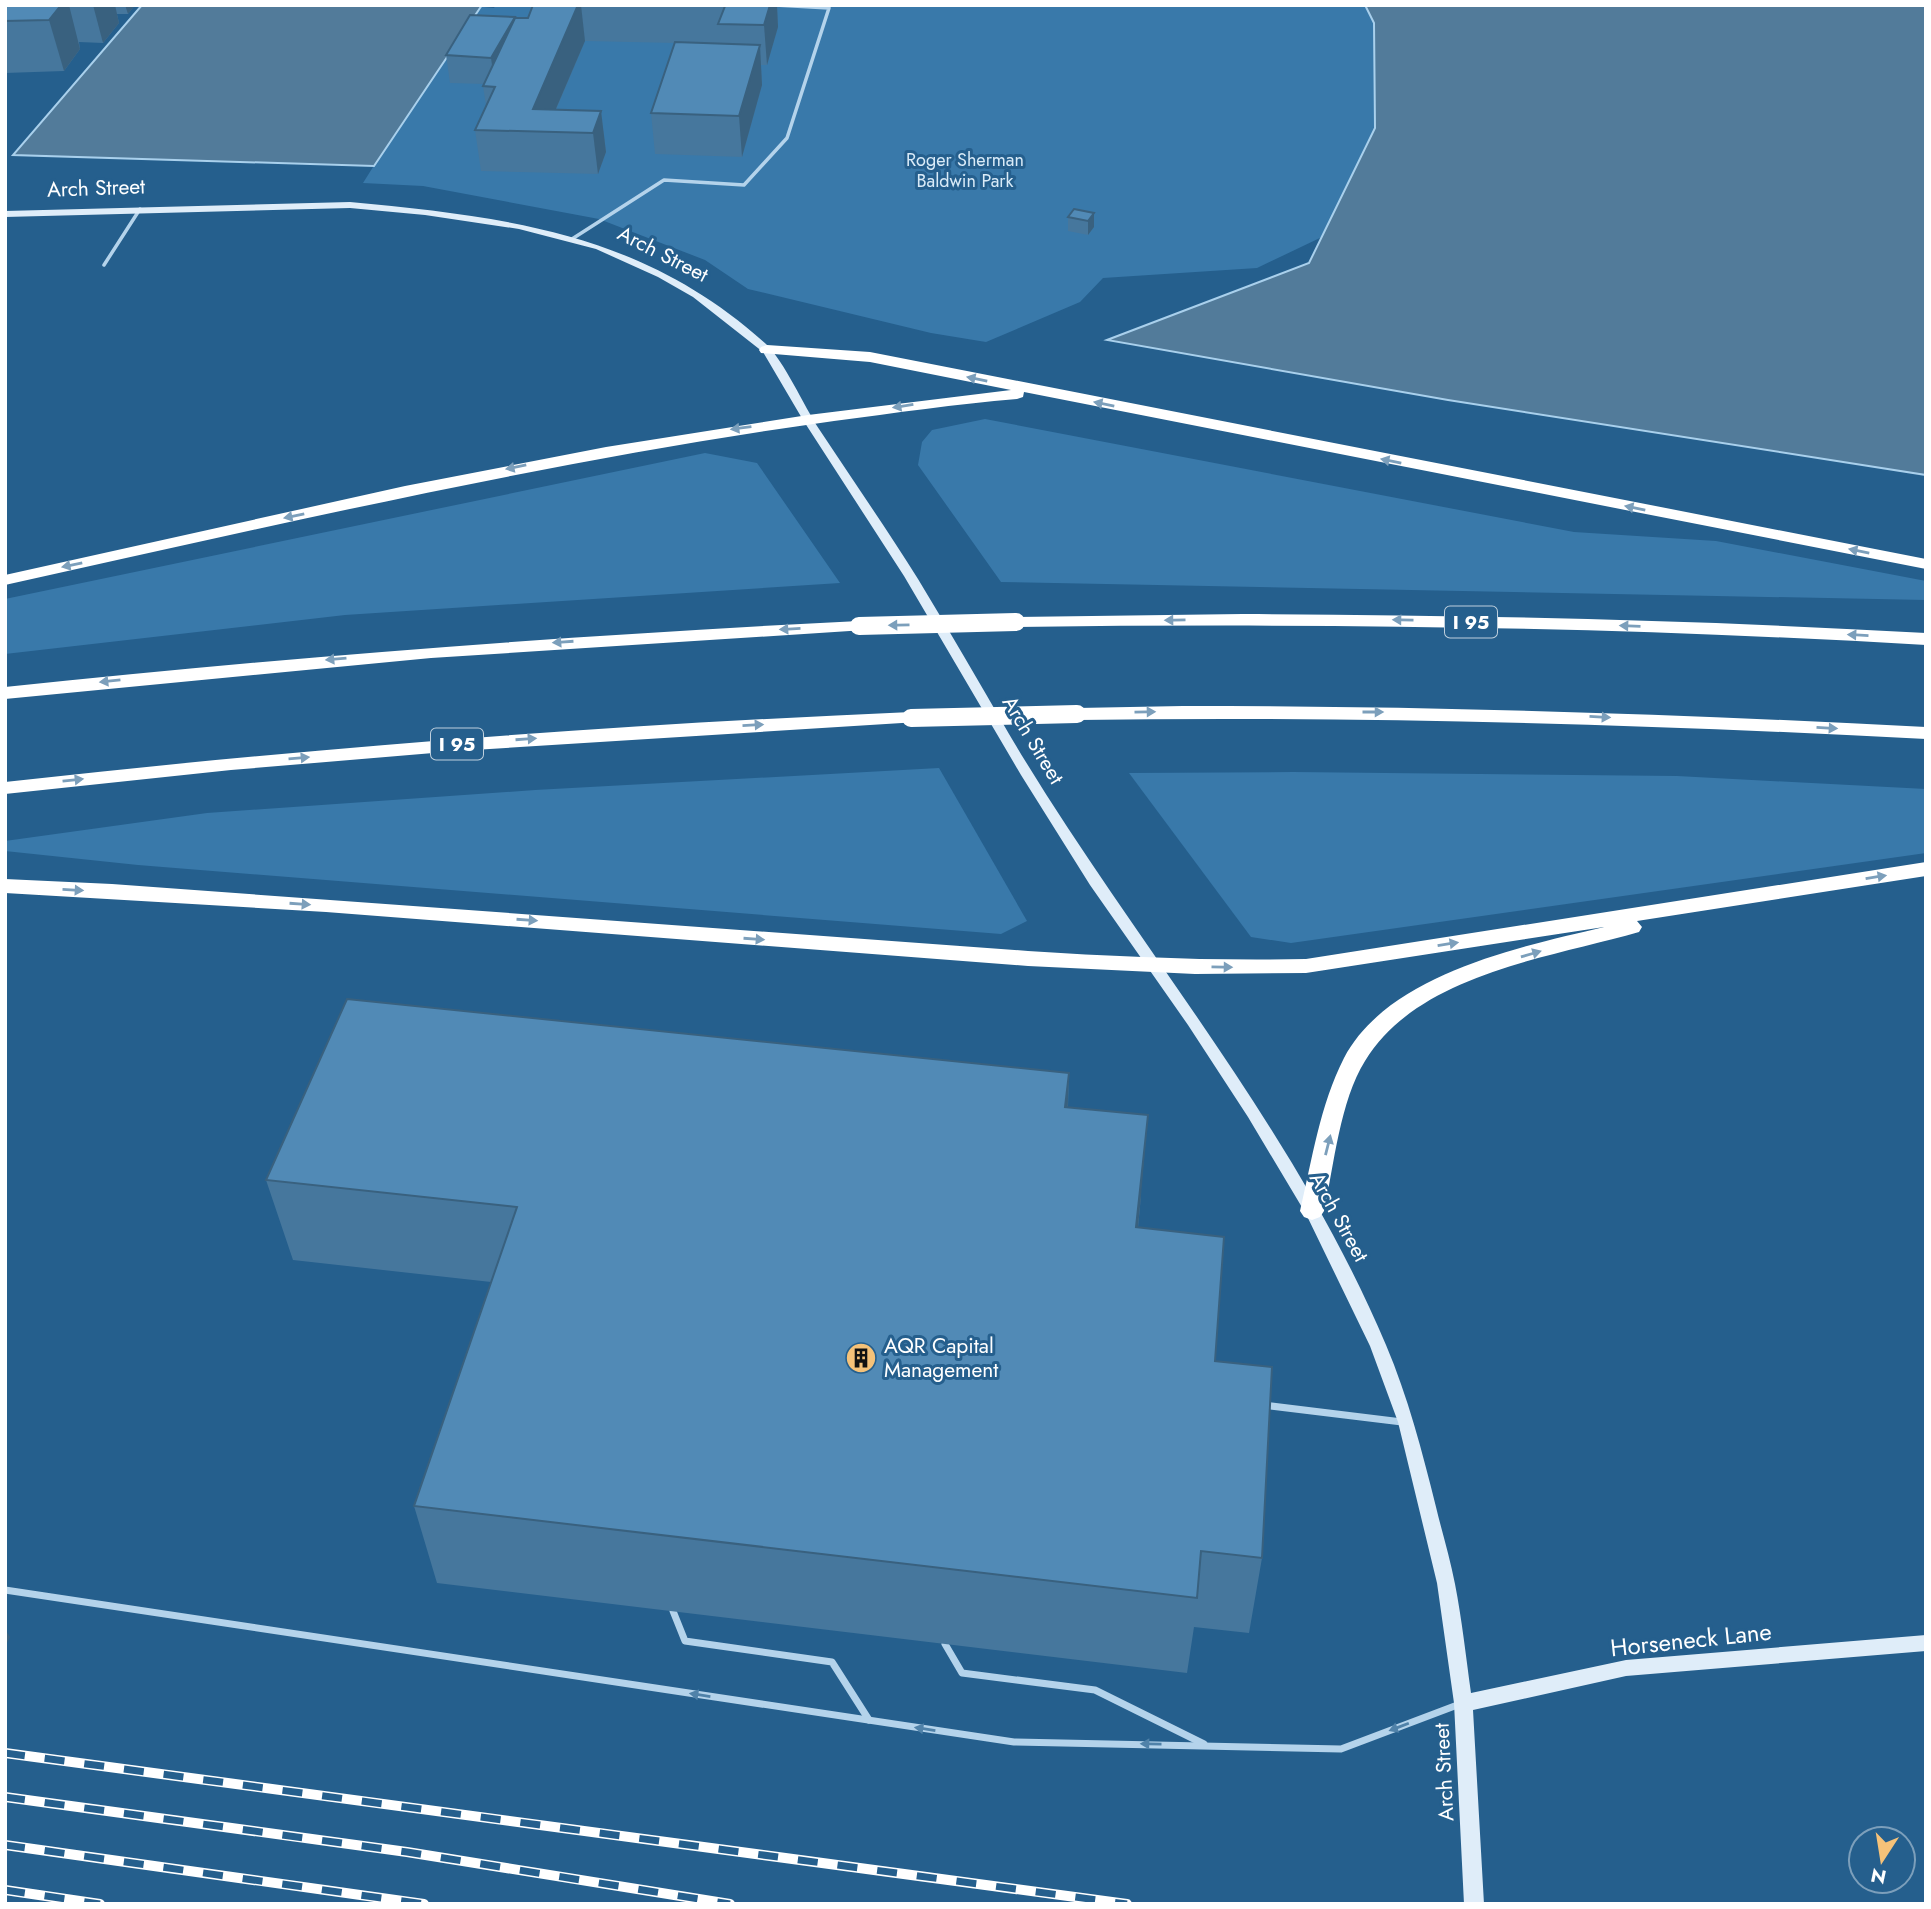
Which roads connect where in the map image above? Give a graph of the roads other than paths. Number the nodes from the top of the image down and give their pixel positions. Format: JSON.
{"nodes":[{"id":1,"x":775,"y":5,"type":"edge"},
{"id":2,"x":140,"y":209,"type":"junction"},
{"id":3,"x":5,"y":214,"type":"edge"},
{"id":4,"x":572,"y":239,"type":"junction"},
{"id":5,"x":104,"y":265,"type":"dead end"},
{"id":6,"x":767,"y":350,"type":"junction"},
{"id":7,"x":1044,"y":392,"type":"junction"},
{"id":8,"x":808,"y":420,"type":"junction"},
{"id":9,"x":1926,"y":564,"type":"edge"},
{"id":10,"x":5,"y":580,"type":"edge"},
{"id":11,"x":1926,"y":639,"type":"edge"},
{"id":12,"x":5,"y":693,"type":"edge"},
{"id":13,"x":1926,"y":733,"type":"edge"},
{"id":14,"x":5,"y":788,"type":"edge"},
{"id":15,"x":1926,"y":869,"type":"edge"},
{"id":16,"x":1826,"y":885,"type":"junction"},
{"id":17,"x":5,"y":886,"type":"edge"},
{"id":18,"x":1154,"y":965,"type":"junction"},
{"id":19,"x":1312,"y":1211,"type":"junction"},
{"id":20,"x":1261,"y":1405,"type":"edge"},
{"id":21,"x":1406,"y":1422,"type":"junction"},
{"id":22,"x":5,"y":1590,"type":"edge"},
{"id":23,"x":673,"y":1611,"type":"dead end"},
{"id":24,"x":1926,"y":1643,"type":"edge"},
{"id":25,"x":946,"y":1644,"type":"dead end"},
{"id":26,"x":1463,"y":1703,"type":"junction"},
{"id":27,"x":869,"y":1720,"type":"junction"},
{"id":28,"x":1206,"y":1745,"type":"junction"},
{"id":29,"x":1474,"y":1904,"type":"edge"}],
"edges":[{"from":1,"to":4,"type":"lane"},
{"from":2,"to":3,"type":"main road","name":"Arch Street"},
{"from":2,"to":4,"type":"main road","name":"Arch Street"},
{"from":2,"to":5,"type":"lane"},
{"from":4,"to":6,"type":"main road","name":"Arch Street"},
{"from":7,"to":6,"type":"highway","one_way":true},
{"from":6,"to":8,"type":"main road","name":"Arch Street"},
{"from":7,"to":8,"type":"highway","one_way":true},
{"from":9,"to":7,"type":"highway","one_way":true},
{"from":8,"to":10,"type":"highway","one_way":true},
{"from":8,"to":18,"type":"main road","name":"Arch Street"},
{"from":11,"to":12,"type":"highway","number":"I 95","one_way":true,"bridge":true},
{"from":14,"to":13,"type":"highway","number":"I 95","one_way":true,"bridge":true},
{"from":16,"to":15,"type":"highway","one_way":true},
{"from":18,"to":16,"type":"highway","one_way":true},
{"from":19,"to":16,"type":"highway","one_way":true},
{"from":17,"to":18,"type":"highway","one_way":true},
{"from":18,"to":19,"type":"main road","name":"Arch Street"},
{"from":19,"to":21,"type":"main road","name":"Arch Street"},
{"from":20,"to":21,"type":"lane"},
{"from":21,"to":26,"type":"main road","name":"Arch Street"},
{"from":27,"to":22,"type":"lane","one_way":true},
{"from":23,"to":27,"type":"lane"},
{"from":24,"to":26,"type":"main road","name":"Horseneck Lane"},
{"from":25,"to":28,"type":"lane"},
{"from":26,"to":28,"type":"lane","one_way":true},
{"from":26,"to":29,"type":"main road","name":"Arch Street"},
{"from":28,"to":27,"type":"lane","one_way":true}]}
